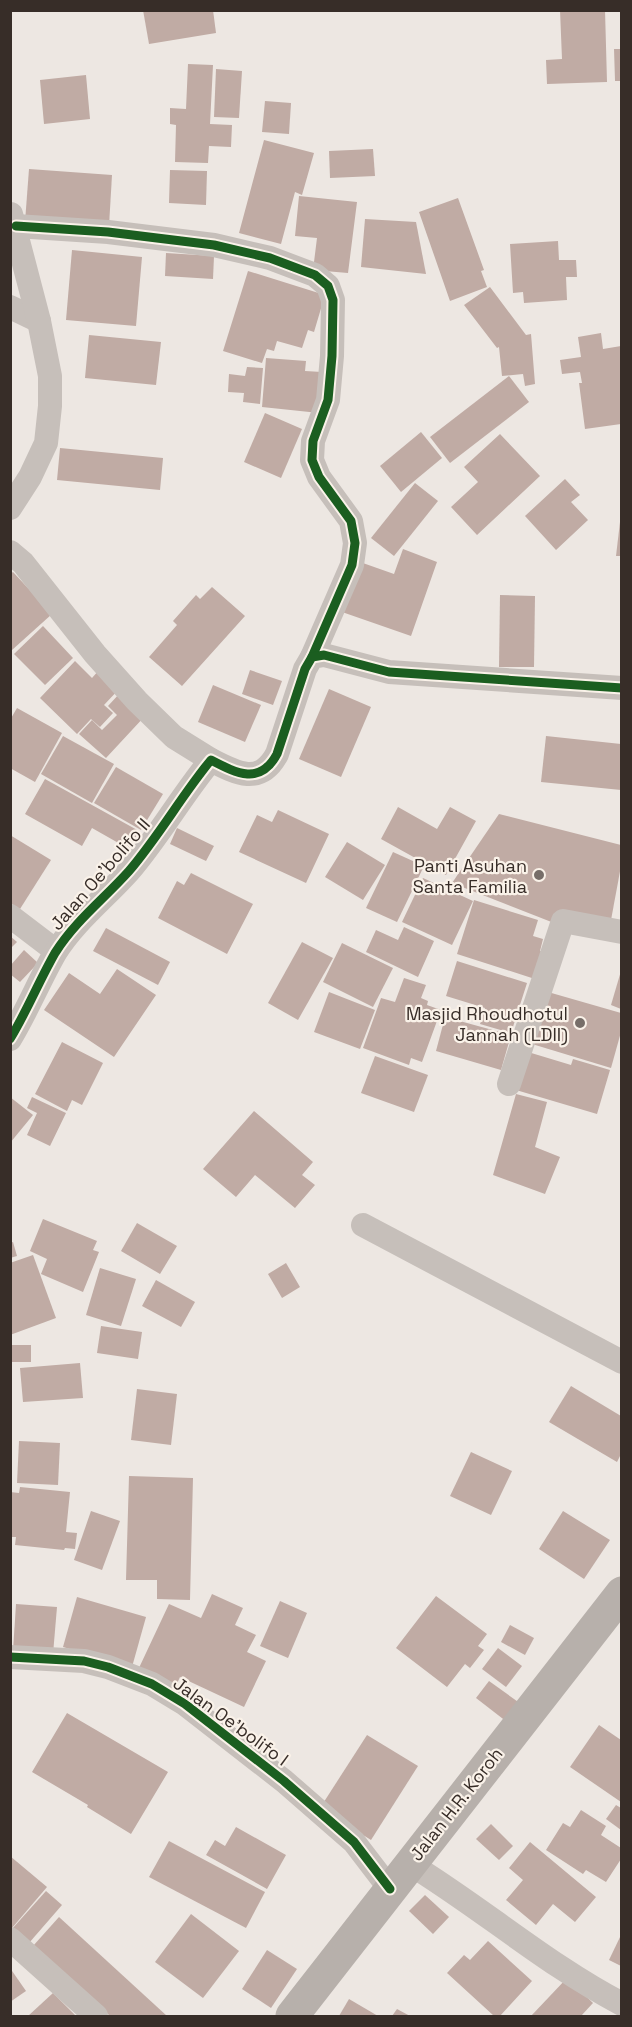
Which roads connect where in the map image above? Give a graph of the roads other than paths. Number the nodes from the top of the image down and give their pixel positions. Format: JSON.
{"nodes":[{"id":1,"x":13,"y":219,"type":"edge"},
{"id":2,"x":10,"y":307,"type":"edge"},
{"id":3,"x":39,"y":321,"type":"junction"},
{"id":4,"x":10,"y":508,"type":"edge"},
{"id":5,"x":10,"y":552,"type":"edge"},
{"id":6,"x":312,"y":657,"type":"junction"},
{"id":7,"x":621,"y":688,"type":"edge"},
{"id":8,"x":211,"y":760,"type":"junction"},
{"id":9,"x":10,"y":916,"type":"edge"},
{"id":10,"x":621,"y":932,"type":"edge"},
{"id":11,"x":56,"y":951,"type":"junction"},
{"id":12,"x":10,"y":1039,"type":"edge"},
{"id":13,"x":509,"y":1084,"type":"dead end"},
{"id":14,"x":363,"y":1225,"type":"dead end"},
{"id":15,"x":621,"y":1362,"type":"edge"},
{"id":16,"x":621,"y":1593,"type":"edge"},
{"id":17,"x":10,"y":1657,"type":"edge"},
{"id":18,"x":400,"y":1876,"type":"junction"},
{"id":19,"x":10,"y":1939,"type":"edge"},
{"id":20,"x":621,"y":2004,"type":"edge"},
{"id":21,"x":96,"y":2016,"type":"edge"},
{"id":22,"x":292,"y":2016,"type":"edge"}],
"edges":[{"from":1,"to":3,"type":"street"},
{"from":1,"to":6,"type":"street"},
{"from":2,"to":3,"type":"street"},
{"from":3,"to":4,"type":"street"},
{"from":5,"to":8,"type":"street"},
{"from":6,"to":7,"type":"street"},
{"from":6,"to":8,"type":"street"},
{"from":8,"to":11,"type":"street","name":"Jalan Oe'bolifo II"},
{"from":9,"to":11,"type":"street"},
{"from":10,"to":13,"type":"street"},
{"from":11,"to":12,"type":"street","name":"Jalan Oe'bolifo II"},
{"from":14,"to":15,"type":"street"},
{"from":16,"to":18,"type":"main road","name":"Jalan H.R. Koroh"},
{"from":17,"to":18,"type":"street","name":"Jalan Oe'bolifo I"},
{"from":18,"to":20,"type":"street"},
{"from":18,"to":22,"type":"main road","name":"Jalan H.R. Koroh"},
{"from":19,"to":21,"type":"street"}]}
